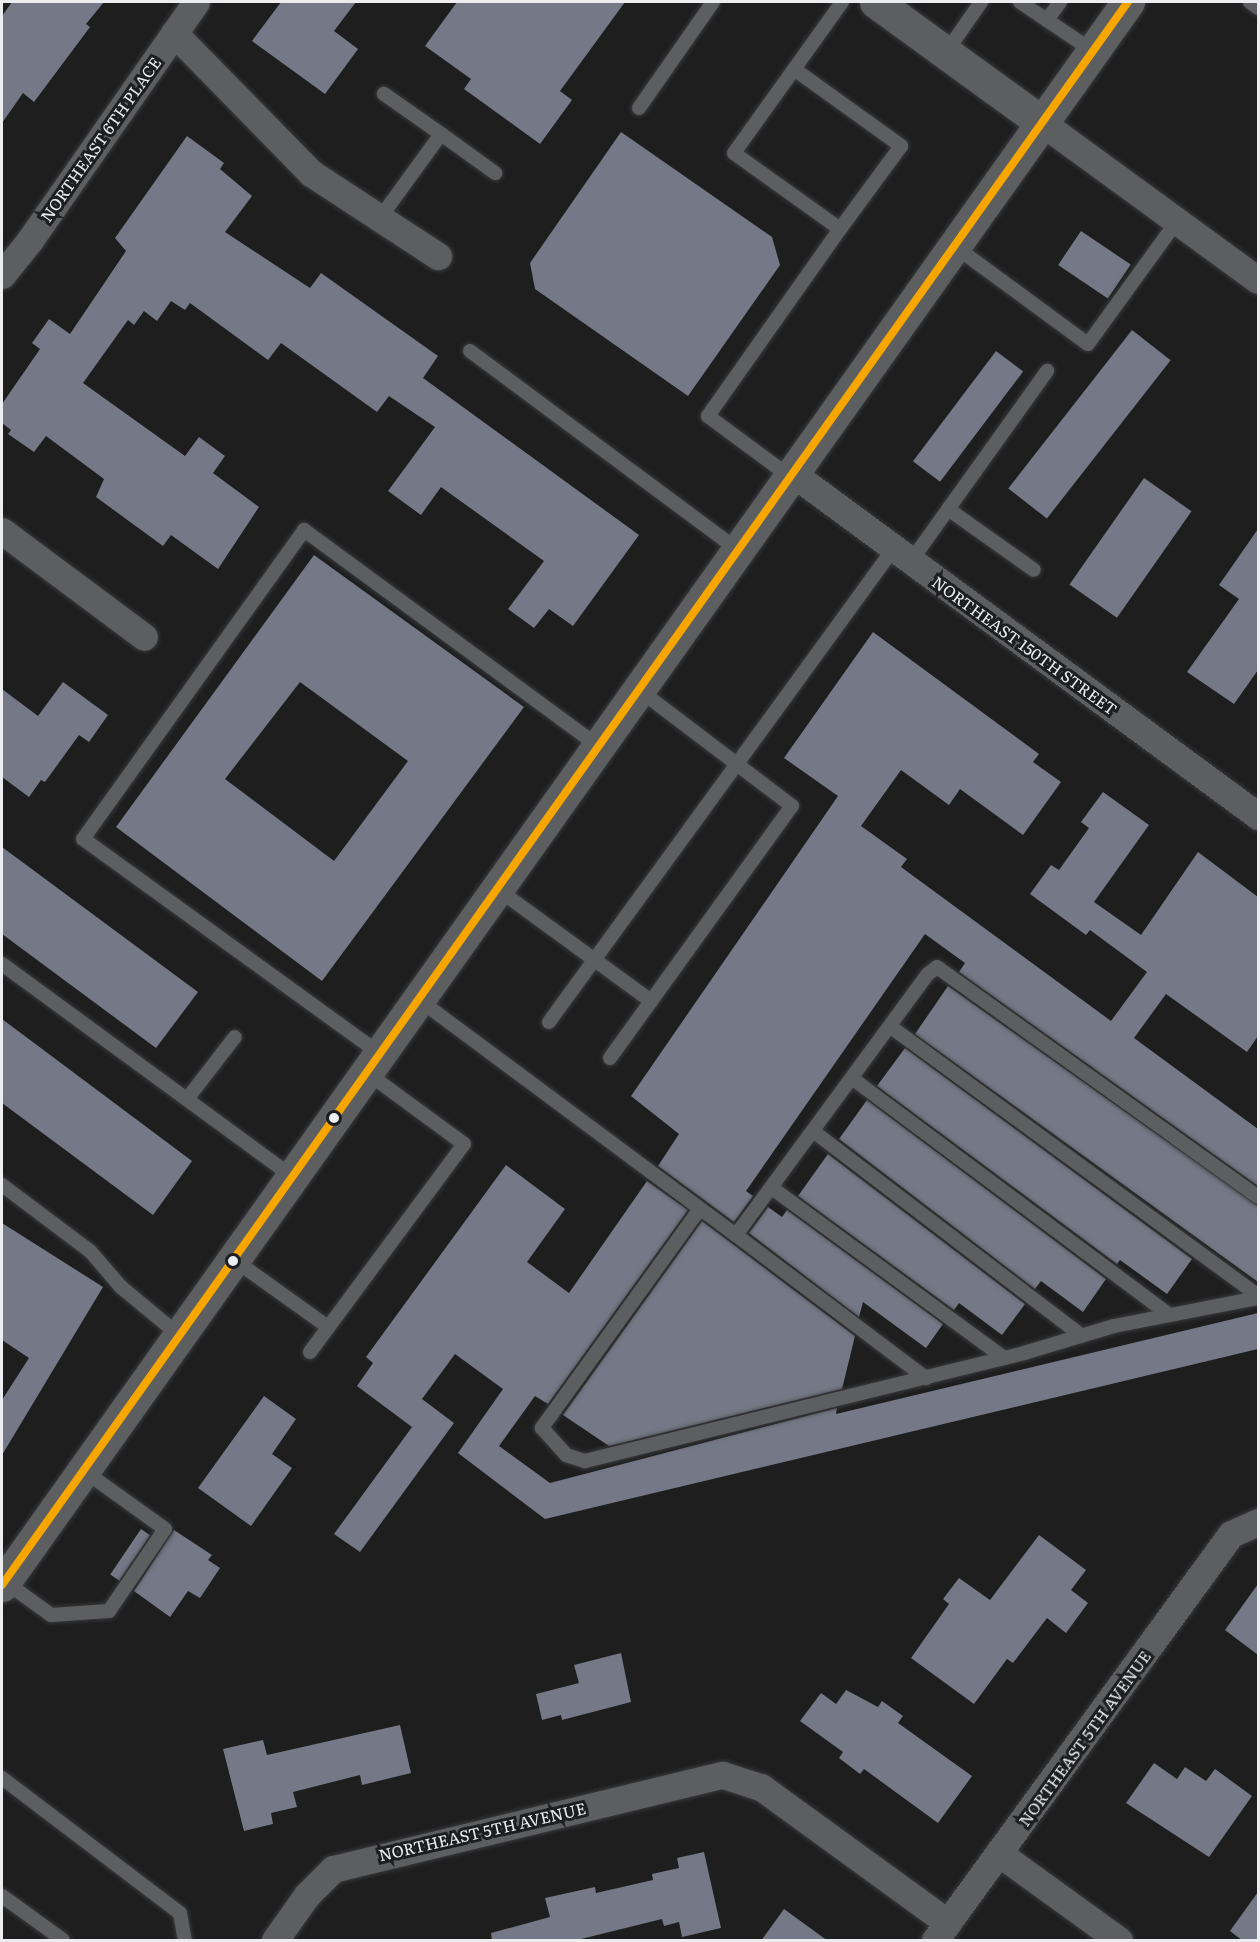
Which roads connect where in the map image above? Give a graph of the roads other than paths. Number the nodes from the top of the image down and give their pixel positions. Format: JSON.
{"nodes":[{"id":1,"x":196,"y":2,"type":"edge"},
{"id":2,"x":712,"y":2,"type":"edge"},
{"id":3,"x":842,"y":2,"type":"edge"},
{"id":4,"x":876,"y":2,"type":"edge"},
{"id":5,"x":981,"y":2,"type":"edge"},
{"id":6,"x":1060,"y":2,"type":"edge"},
{"id":7,"x":1128,"y":2,"type":"edge"},
{"id":8,"x":1250,"y":2,"type":"edge"},
{"id":9,"x":1024,"y":3,"type":"edge"},
{"id":10,"x":1258,"y":8,"type":"edge"},
{"id":11,"x":1047,"y":20,"type":"junction"},
{"id":12,"x":174,"y":33,"type":"junction"},
{"id":13,"x":947,"y":51,"type":"junction"},
{"id":14,"x":1093,"y":51,"type":"junction"},
{"id":15,"x":794,"y":69,"type":"junction"},
{"id":16,"x":384,"y":94,"type":"dead end"},
{"id":17,"x":639,"y":108,"type":"dead end"},
{"id":18,"x":1041,"y":122,"type":"junction"},
{"id":19,"x":441,"y":134,"type":"junction"},
{"id":20,"x":495,"y":173,"type":"dead end"},
{"id":21,"x":380,"y":218,"type":"junction"},
{"id":22,"x":1177,"y":221,"type":"junction"},
{"id":23,"x":840,"y":229,"type":"junction"},
{"id":24,"x":953,"y":245,"type":"junction"},
{"id":25,"x":438,"y":256,"type":"dead end"},
{"id":26,"x":2,"y":275,"type":"edge"},
{"id":27,"x":1258,"y":280,"type":"edge"},
{"id":28,"x":470,"y":351,"type":"dead end"},
{"id":29,"x":1047,"y":371,"type":"dead end"},
{"id":30,"x":791,"y":474,"type":"junction"},
{"id":31,"x":948,"y":509,"type":"junction"},
{"id":32,"x":2,"y":531,"type":"edge"},
{"id":33,"x":737,"y":549,"type":"junction"},
{"id":34,"x":902,"y":554,"type":"junction"},
{"id":35,"x":1034,"y":570,"type":"dead end"},
{"id":36,"x":144,"y":637,"type":"dead end"},
{"id":37,"x":638,"y":689,"type":"junction"},
{"id":38,"x":598,"y":746,"type":"junction"},
{"id":39,"x":736,"y":765,"type":"junction"},
{"id":40,"x":1258,"y":816,"type":"edge"},
{"id":41,"x":496,"y":888,"type":"junction"},
{"id":42,"x":594,"y":960,"type":"junction"},
{"id":43,"x":2,"y":964,"type":"edge"},
{"id":44,"x":418,"y":999,"type":"junction"},
{"id":45,"x":651,"y":1001,"type":"junction"},
{"id":46,"x":549,"y":1022,"type":"dead end"},
{"id":47,"x":891,"y":1027,"type":"junction"},
{"id":48,"x":235,"y":1037,"type":"dead end"},
{"id":49,"x":610,"y":1058,"type":"dead end"},
{"id":50,"x":373,"y":1063,"type":"junction"},
{"id":51,"x":853,"y":1079,"type":"junction"},
{"id":52,"x":187,"y":1099,"type":"junction"},
{"id":53,"x":813,"y":1131,"type":"junction"},
{"id":54,"x":292,"y":1176,"type":"junction"},
{"id":55,"x":2,"y":1185,"type":"edge"},
{"id":56,"x":772,"y":1188,"type":"junction"},
{"id":57,"x":1258,"y":1197,"type":"edge"},
{"id":58,"x":699,"y":1210,"type":"junction"},
{"id":59,"x":736,"y":1235,"type":"junction"},
{"id":60,"x":233,"y":1259,"type":"junction"},
{"id":61,"x":1258,"y":1297,"type":"edge"},
{"id":62,"x":1170,"y":1315,"type":"junction"},
{"id":63,"x":328,"y":1327,"type":"junction"},
{"id":64,"x":179,"y":1335,"type":"junction"},
{"id":65,"x":1082,"y":1336,"type":"junction"},
{"id":66,"x":310,"y":1352,"type":"dead end"},
{"id":67,"x":1004,"y":1358,"type":"junction"},
{"id":68,"x":926,"y":1378,"type":"junction"},
{"id":69,"x":83,"y":1470,"type":"junction"},
{"id":70,"x":1258,"y":1522,"type":"edge"},
{"id":71,"x":3,"y":1583,"type":"edge"},
{"id":72,"x":2,"y":1778,"type":"edge"},
{"id":73,"x":1000,"y":1854,"type":"junction"},
{"id":74,"x":2,"y":1896,"type":"edge"},
{"id":75,"x":942,"y":1932,"type":"edge"},
{"id":76,"x":63,"y":1941,"type":"edge"},
{"id":77,"x":185,"y":1941,"type":"edge"},
{"id":78,"x":275,"y":1941,"type":"edge"},
{"id":79,"x":1119,"y":1941,"type":"edge"}],
"edges":[{"from":1,"to":12,"type":"street","name":"NORTHEAST 6TH PLACE"},
{"from":2,"to":17,"type":"lane"},
{"from":3,"to":15,"type":"lane"},
{"from":4,"to":13,"type":"main road"},
{"from":5,"to":13,"type":"lane"},
{"from":6,"to":11,"type":"lane"},
{"from":7,"to":14,"type":"main road"},
{"from":8,"to":10,"type":"lane"},
{"from":9,"to":11,"type":"lane"},
{"from":11,"to":14,"type":"lane"},
{"from":12,"to":21,"type":"street"},
{"from":12,"to":26,"type":"street","name":"NORTHEAST 6TH PLACE"},
{"from":13,"to":18,"type":"main road"},
{"from":14,"to":18,"type":"main road"},
{"from":15,"to":23,"type":"lane"},
{"from":15,"to":23,"type":"lane"},
{"from":16,"to":19,"type":"lane"},
{"from":18,"to":22,"type":"street"},
{"from":18,"to":24,"type":"main road"},
{"from":19,"to":20,"type":"lane"},
{"from":19,"to":21,"type":"lane"},
{"from":21,"to":25,"type":"street"},
{"from":22,"to":24,"type":"lane"},
{"from":22,"to":27,"type":"street"},
{"from":23,"to":30,"type":"lane"},
{"from":24,"to":30,"type":"main road"},
{"from":28,"to":33,"type":"lane"},
{"from":29,"to":31,"type":"lane"},
{"from":30,"to":33,"type":"main road"},
{"from":30,"to":34,"type":"street","name":"NORTHEAST 150TH STREET"},
{"from":31,"to":34,"type":"lane"},
{"from":31,"to":35,"type":"lane"},
{"from":32,"to":36,"type":"street"},
{"from":33,"to":37,"type":"main road"},
{"from":34,"to":39,"type":"lane"},
{"from":34,"to":40,"type":"street","name":"NORTHEAST 150TH STREET"},
{"from":37,"to":38,"type":"main road"},
{"from":37,"to":39,"type":"lane"},
{"from":38,"to":41,"type":"main road"},
{"from":38,"to":50,"type":"lane"},
{"from":39,"to":42,"type":"lane"},
{"from":39,"to":45,"type":"lane"},
{"from":41,"to":42,"type":"lane"},
{"from":41,"to":44,"type":"main road"},
{"from":42,"to":45,"type":"lane"},
{"from":42,"to":46,"type":"lane"},
{"from":43,"to":52,"type":"lane"},
{"from":44,"to":50,"type":"main road"},
{"from":44,"to":58,"type":"lane"},
{"from":45,"to":49,"type":"lane"},
{"from":47,"to":51,"type":"lane"},
{"from":47,"to":57,"type":"lane"},
{"from":47,"to":61,"type":"lane"},
{"from":48,"to":52,"type":"lane"},
{"from":50,"to":54,"type":"main road"},
{"from":50,"to":63,"type":"lane"},
{"from":51,"to":53,"type":"lane"},
{"from":51,"to":62,"type":"lane"},
{"from":52,"to":54,"type":"lane"},
{"from":53,"to":56,"type":"lane"},
{"from":53,"to":65,"type":"lane"},
{"from":54,"to":60,"type":"main road"},
{"from":55,"to":64,"type":"lane"},
{"from":56,"to":59,"type":"lane"},
{"from":56,"to":67,"type":"lane"},
{"from":58,"to":59,"type":"lane"},
{"from":58,"to":68,"type":"lane"},
{"from":59,"to":68,"type":"lane"},
{"from":60,"to":63,"type":"lane"},
{"from":60,"to":64,"type":"main road"},
{"from":61,"to":62,"type":"lane"},
{"from":62,"to":65,"type":"lane"},
{"from":63,"to":66,"type":"lane"},
{"from":64,"to":69,"type":"main road"},
{"from":65,"to":67,"type":"lane"},
{"from":67,"to":68,"type":"lane"},
{"from":69,"to":71,"type":"main road"},
{"from":69,"to":71,"type":"lane"},
{"from":70,"to":73,"type":"street","name":"NORTHEAST 5TH AVENUE"},
{"from":72,"to":77,"type":"lane"},
{"from":73,"to":75,"type":"street","name":"NORTHEAST 5TH AVENUE"},
{"from":73,"to":79,"type":"street"},
{"from":74,"to":76,"type":"lane"},
{"from":75,"to":78,"type":"street","name":"NORTHEAST 5TH AVENUE"}]}
